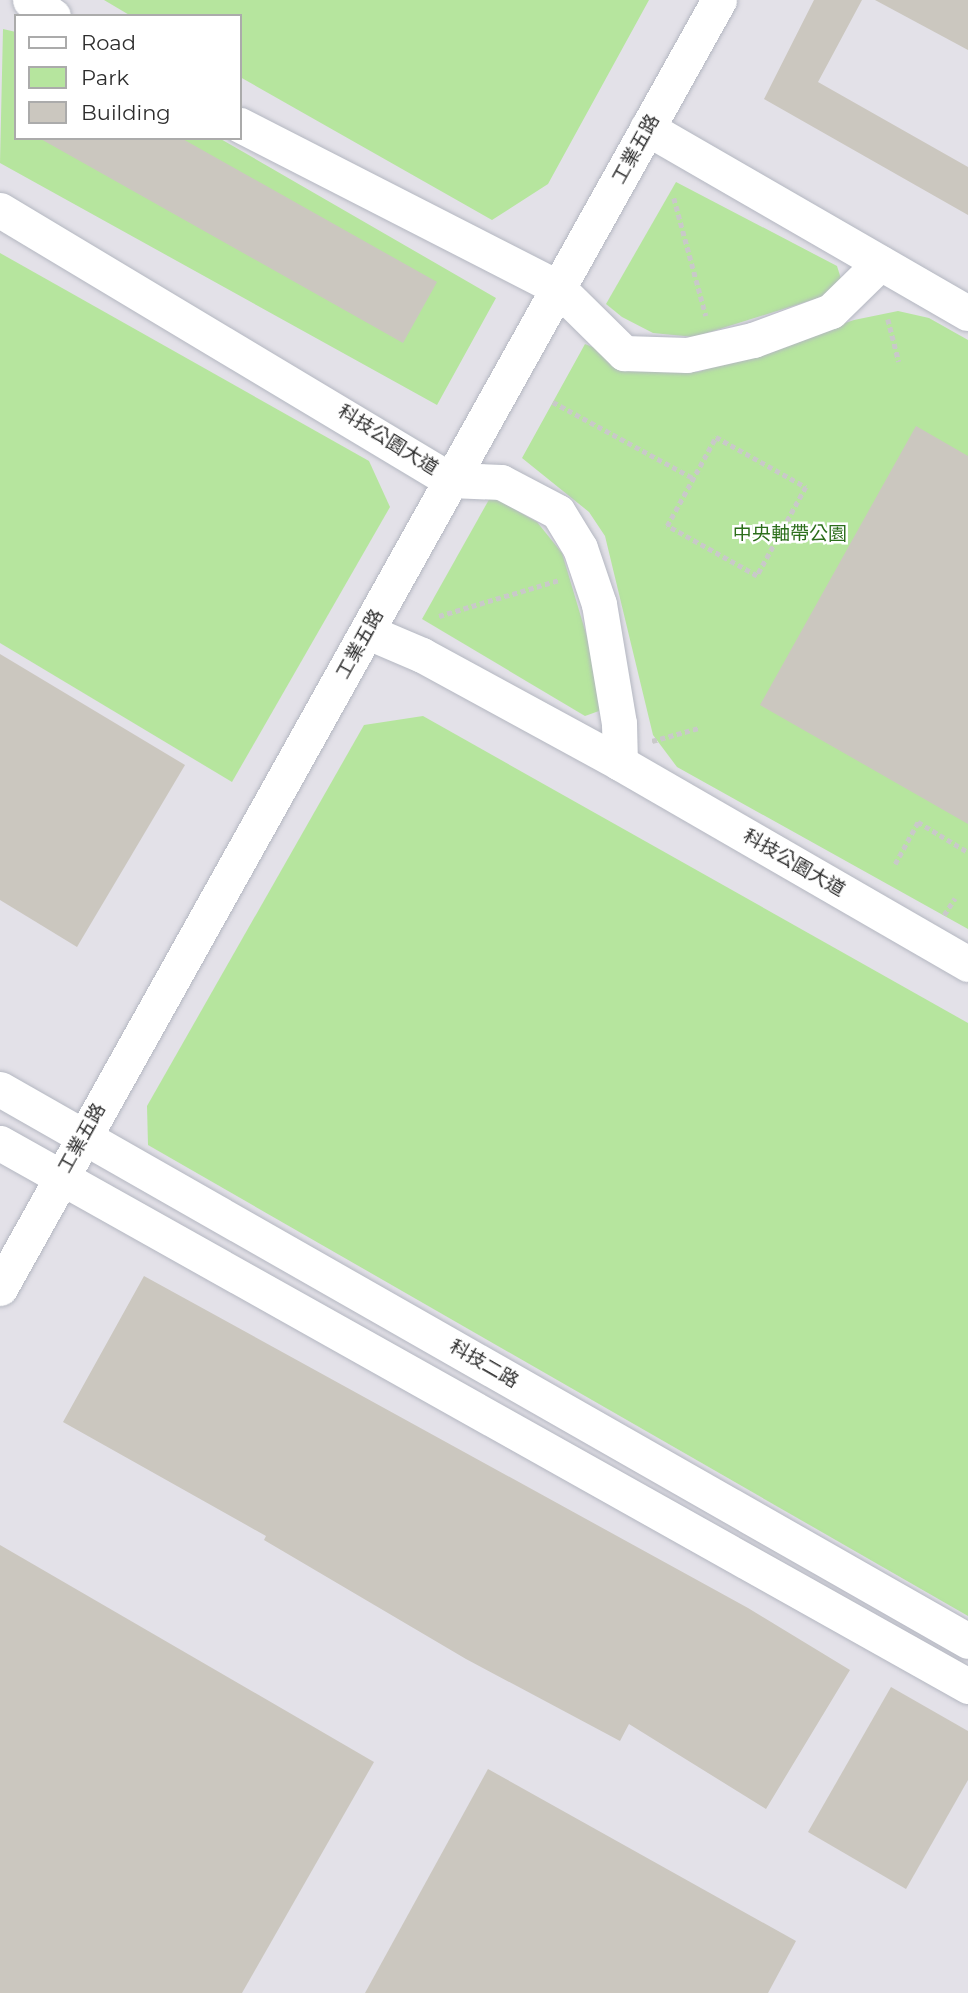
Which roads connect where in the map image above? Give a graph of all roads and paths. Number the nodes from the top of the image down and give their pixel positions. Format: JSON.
{"nodes":[{"id":1,"x":30,"y":0,"type":"edge"},
{"id":2,"x":719,"y":0,"type":"edge"},
{"id":3,"x":50,"y":14,"type":"edge"},
{"id":4,"x":242,"y":126,"type":"edge"},
{"id":5,"x":647,"y":128,"type":"junction"},
{"id":6,"x":674,"y":198,"type":"dead end"},
{"id":7,"x":0,"y":210,"type":"edge"},
{"id":8,"x":880,"y":263,"type":"junction"},
{"id":9,"x":558,"y":288,"type":"junction"},
{"id":10,"x":968,"y":313,"type":"edge"},
{"id":11,"x":888,"y":319,"type":"dead end"},
{"id":12,"x":708,"y":324,"type":"dead end"},
{"id":13,"x":899,"y":362,"type":"dead end"},
{"id":14,"x":553,"y":402,"type":"dead end"},
{"id":15,"x":693,"y":478,"type":"junction"},
{"id":16,"x":450,"y":480,"type":"junction"},
{"id":17,"x":561,"y":580,"type":"dead end"},
{"id":18,"x":439,"y":616,"type":"dead end"},
{"id":19,"x":368,"y":632,"type":"junction"},
{"id":20,"x":699,"y":728,"type":"dead end"},
{"id":21,"x":651,"y":742,"type":"dead end"},
{"id":22,"x":620,"y":763,"type":"junction"},
{"id":23,"x":968,"y":852,"type":"edge"},
{"id":24,"x":895,"y":864,"type":"dead end"},
{"id":25,"x":968,"y":964,"type":"edge"},
{"id":26,"x":0,"y":1089,"type":"edge"},
{"id":27,"x":84,"y":1134,"type":"junction"},
{"id":28,"x":0,"y":1143,"type":"edge"},
{"id":29,"x":60,"y":1177,"type":"junction"},
{"id":30,"x":0,"y":1288,"type":"edge"},
{"id":31,"x":968,"y":1641,"type":"edge"},
{"id":32,"x":968,"y":1686,"type":"edge"}],
"edges":[{"from":1,"to":3,"type":"street"},
{"from":2,"to":5,"type":"street","name":"工業五路"},
{"from":4,"to":9,"type":"street"},
{"from":5,"to":8,"type":"street"},
{"from":5,"to":9,"type":"street","name":"工業五路"},
{"from":6,"to":12,"type":"path"},
{"from":7,"to":16,"type":"street","name":"科技公園大道"},
{"from":8,"to":9,"type":"street"},
{"from":8,"to":10,"type":"street"},
{"from":9,"to":16,"type":"street","name":"工業五路"},
{"from":11,"to":13,"type":"path"},
{"from":14,"to":15,"type":"path"},
{"from":15,"to":15,"type":"path"},
{"from":16,"to":19,"type":"street","name":"工業五路"},
{"from":16,"to":22,"type":"street","name":"科技公園大道"},
{"from":17,"to":18,"type":"path"},
{"from":19,"to":22,"type":"street","name":"科技公園大道"},
{"from":19,"to":27,"type":"street","name":"工業五路"},
{"from":20,"to":21,"type":"path"},
{"from":22,"to":25,"type":"street","name":"科技公園大道"},
{"from":23,"to":24,"type":"path"},
{"from":26,"to":27,"type":"street","name":"科技二路"},
{"from":27,"to":29,"type":"street","name":"工業五路"},
{"from":27,"to":31,"type":"street","name":"科技二路"},
{"from":28,"to":29,"type":"street"},
{"from":29,"to":30,"type":"street","name":"工業五路"},
{"from":29,"to":32,"type":"street"}]}
